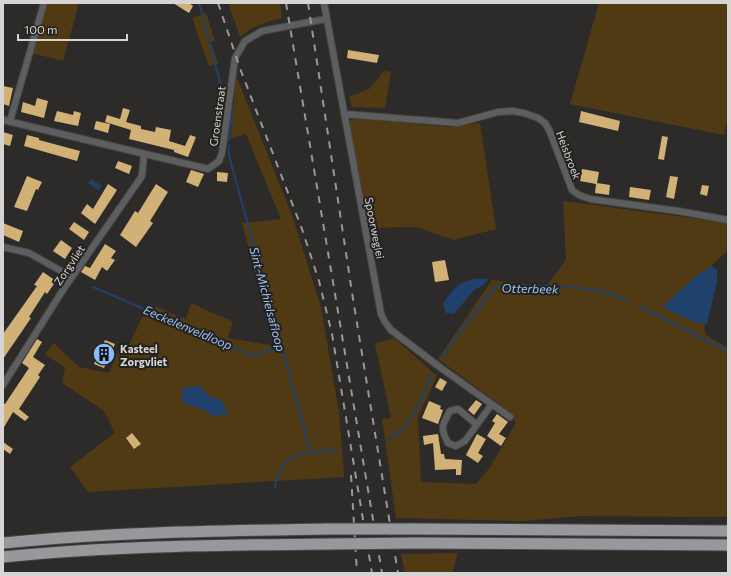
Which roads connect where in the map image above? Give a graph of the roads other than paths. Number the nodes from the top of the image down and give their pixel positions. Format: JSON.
{"nodes":[{"id":1,"x":44,"y":3,"type":"edge"},
{"id":2,"x":324,"y":3,"type":"edge"},
{"id":3,"x":326,"y":19,"type":"junction"},
{"id":4,"x":344,"y":114,"type":"junction"},
{"id":5,"x":3,"y":120,"type":"edge"},
{"id":6,"x":10,"y":121,"type":"junction"},
{"id":7,"x":144,"y":154,"type":"junction"},
{"id":8,"x":728,"y":220,"type":"edge"},
{"id":9,"x":3,"y":247,"type":"edge"},
{"id":10,"x":72,"y":277,"type":"junction"},
{"id":11,"x":3,"y":385,"type":"edge"},
{"id":12,"x":492,"y":404,"type":"junction"},
{"id":13,"x":510,"y":417,"type":"dead end"},
{"id":14,"x":476,"y":424,"type":"junction"},
{"id":15,"x":724,"y":530,"type":"edge"},
{"id":16,"x":3,"y":543,"type":"edge"},
{"id":17,"x":703,"y":545,"type":"junction"},
{"id":18,"x":728,"y":545,"type":"edge"},
{"id":19,"x":728,"y":552,"type":"edge"},
{"id":20,"x":3,"y":557,"type":"edge"}],
"edges":[{"from":1,"to":6,"type":"street"},
{"from":2,"to":3,"type":"street","name":"Spoorweglei"},
{"from":3,"to":4,"type":"street","name":"Spoorweglei"},
{"from":3,"to":7,"type":"street","name":"Groenstraat"},
{"from":4,"to":8,"type":"street","name":"Heisbroek"},
{"from":4,"to":12,"type":"street","name":"Spoorweglei"},
{"from":5,"to":6,"type":"street","name":"Groenstraat"},
{"from":6,"to":7,"type":"street","name":"Groenstraat"},
{"from":7,"to":10,"type":"street","name":"Zorgvliet"},
{"from":9,"to":10,"type":"street"},
{"from":10,"to":11,"type":"street","name":"Zorgvliet"},
{"from":12,"to":13,"type":"street","name":"Spoorweglei"},
{"from":12,"to":14,"type":"street"},
{"from":14,"to":14,"type":"street"},
{"from":15,"to":16,"type":"highway","bridge":true},
{"from":17,"to":18,"type":"highway"},
{"from":17,"to":19,"type":"highway"},
{"from":17,"to":20,"type":"highway","bridge":true}]}
